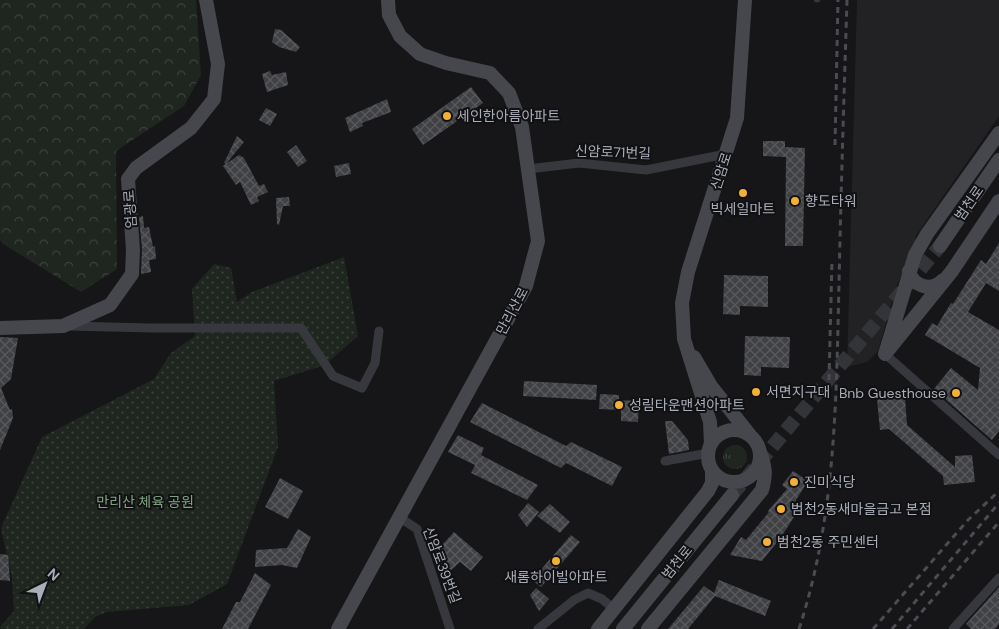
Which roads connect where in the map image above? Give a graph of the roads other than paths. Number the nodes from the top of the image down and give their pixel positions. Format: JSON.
{"nodes":[{"id":1,"x":206,"y":0,"type":"edge"},
{"id":2,"x":388,"y":0,"type":"edge"},
{"id":3,"x":745,"y":0,"type":"edge"},
{"id":4,"x":999,"y":133,"type":"edge"},
{"id":5,"x":726,"y":154,"type":"junction"},
{"id":6,"x":999,"y":160,"type":"edge"},
{"id":7,"x":528,"y":170,"type":"junction"},
{"id":8,"x":999,"y":201,"type":"edge"},
{"id":9,"x":940,"y":246,"type":"tunnel mouth"},
{"id":10,"x":909,"y":271,"type":"junction"},
{"id":11,"x":952,"y":271,"type":"junction"},
{"id":12,"x":63,"y":326,"type":"junction"},
{"id":13,"x":0,"y":328,"type":"edge"},
{"id":14,"x":379,"y":331,"type":"dead end"},
{"id":15,"x":684,"y":339,"type":"junction"},
{"id":16,"x":885,"y":354,"type":"junction"},
{"id":17,"x":750,"y":435,"type":"junction"},
{"id":18,"x":710,"y":448,"type":"junction"},
{"id":19,"x":759,"y":449,"type":"junction"},
{"id":20,"x":998,"y":452,"type":"edge"},
{"id":21,"x":665,"y":461,"type":"dead end"},
{"id":22,"x":712,"y":470,"type":"junction"},
{"id":23,"x":732,"y":495,"type":"tunnel mouth"},
{"id":24,"x":400,"y":517,"type":"junction"},
{"id":25,"x":999,"y":578,"type":"edge"},
{"id":26,"x":614,"y":609,"type":"junction"},
{"id":27,"x":338,"y":629,"type":"edge"},
{"id":28,"x":450,"y":629,"type":"edge"},
{"id":29,"x":538,"y":629,"type":"edge"},
{"id":30,"x":598,"y":629,"type":"edge"},
{"id":31,"x":623,"y":629,"type":"edge"},
{"id":32,"x":648,"y":629,"type":"edge"},
{"id":33,"x":953,"y":629,"type":"edge"}],
"edges":[{"from":1,"to":12,"type":"main road","name":"엄광로"},
{"from":2,"to":7,"type":"main road","name":"만리산로"},
{"from":3,"to":5,"type":"main road","name":"신암로"},
{"from":4,"to":10,"type":"main road"},
{"from":5,"to":7,"type":"street","name":"신암로71번길"},
{"from":5,"to":15,"type":"main road","name":"신암로"},
{"from":6,"to":9,"type":"main road","name":"범천로"},
{"from":7,"to":24,"type":"main road","name":"만리산로"},
{"from":8,"to":11,"type":"main road"},
{"from":10,"to":11,"type":"main road"},
{"from":10,"to":16,"type":"main road"},
{"from":11,"to":16,"type":"main road"},
{"from":12,"to":13,"type":"main road","name":"엄광로"},
{"from":12,"to":14,"type":"street"},
{"from":15,"to":17,"type":"main road"},
{"from":15,"to":18,"type":"main road"},
{"from":16,"to":20,"type":"street"},
{"from":17,"to":18,"type":"main road"},
{"from":17,"to":19,"type":"main road"},
{"from":18,"to":21,"type":"street"},
{"from":18,"to":22,"type":"main road"},
{"from":19,"to":22,"type":"main road"},
{"from":19,"to":32,"type":"main road"},
{"from":22,"to":26,"type":"main road"},
{"from":23,"to":31,"type":"main road","name":"범천로"},
{"from":24,"to":27,"type":"main road","name":"만리산로"},
{"from":24,"to":28,"type":"street","name":"신암로39번길"},
{"from":25,"to":33,"type":"street"},
{"from":26,"to":29,"type":"street"},
{"from":26,"to":30,"type":"main road"}]}
